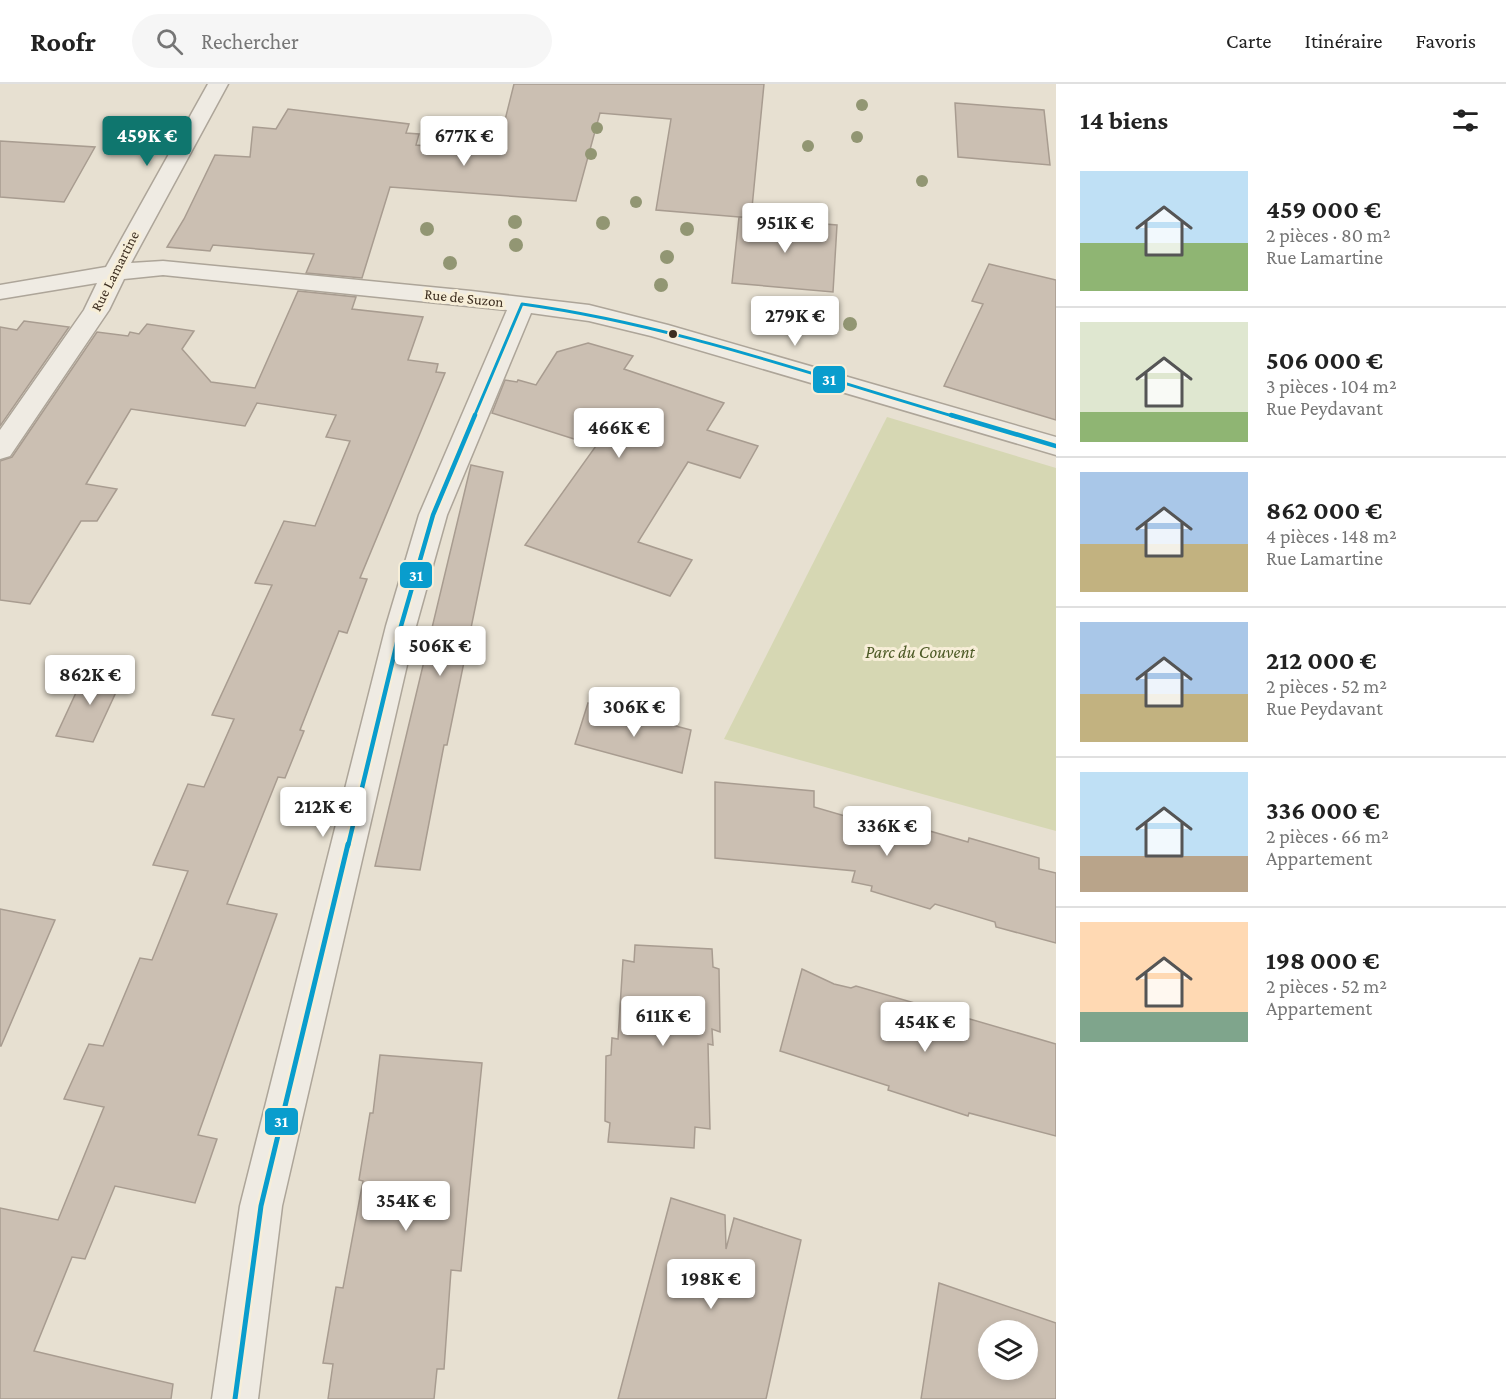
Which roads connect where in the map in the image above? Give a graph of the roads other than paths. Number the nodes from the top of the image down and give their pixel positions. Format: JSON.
{"nodes":[{"id":1,"x":218,"y":84,"type":"edge"},
{"id":2,"x":117,"y":272,"type":"junction"},
{"id":3,"x":0,"y":292,"type":"edge"},
{"id":4,"x":522,"y":304,"type":"junction"},
{"id":5,"x":1056,"y":446,"type":"edge"},
{"id":6,"x":0,"y":450,"type":"edge"},
{"id":7,"x":235,"y":1399,"type":"edge"}],
"edges":[{"from":1,"to":2,"type":"street","name":"Rue Lamartine"},
{"from":2,"to":3,"type":"street","name":"Rue de Suzon"},
{"from":2,"to":4,"type":"street","name":"Rue de Suzon"},
{"from":2,"to":6,"type":"street","name":"Rue Lamartine"},
{"from":4,"to":5,"type":"street","name":"Rue de Suzon"},
{"from":4,"to":7,"type":"street"}]}
